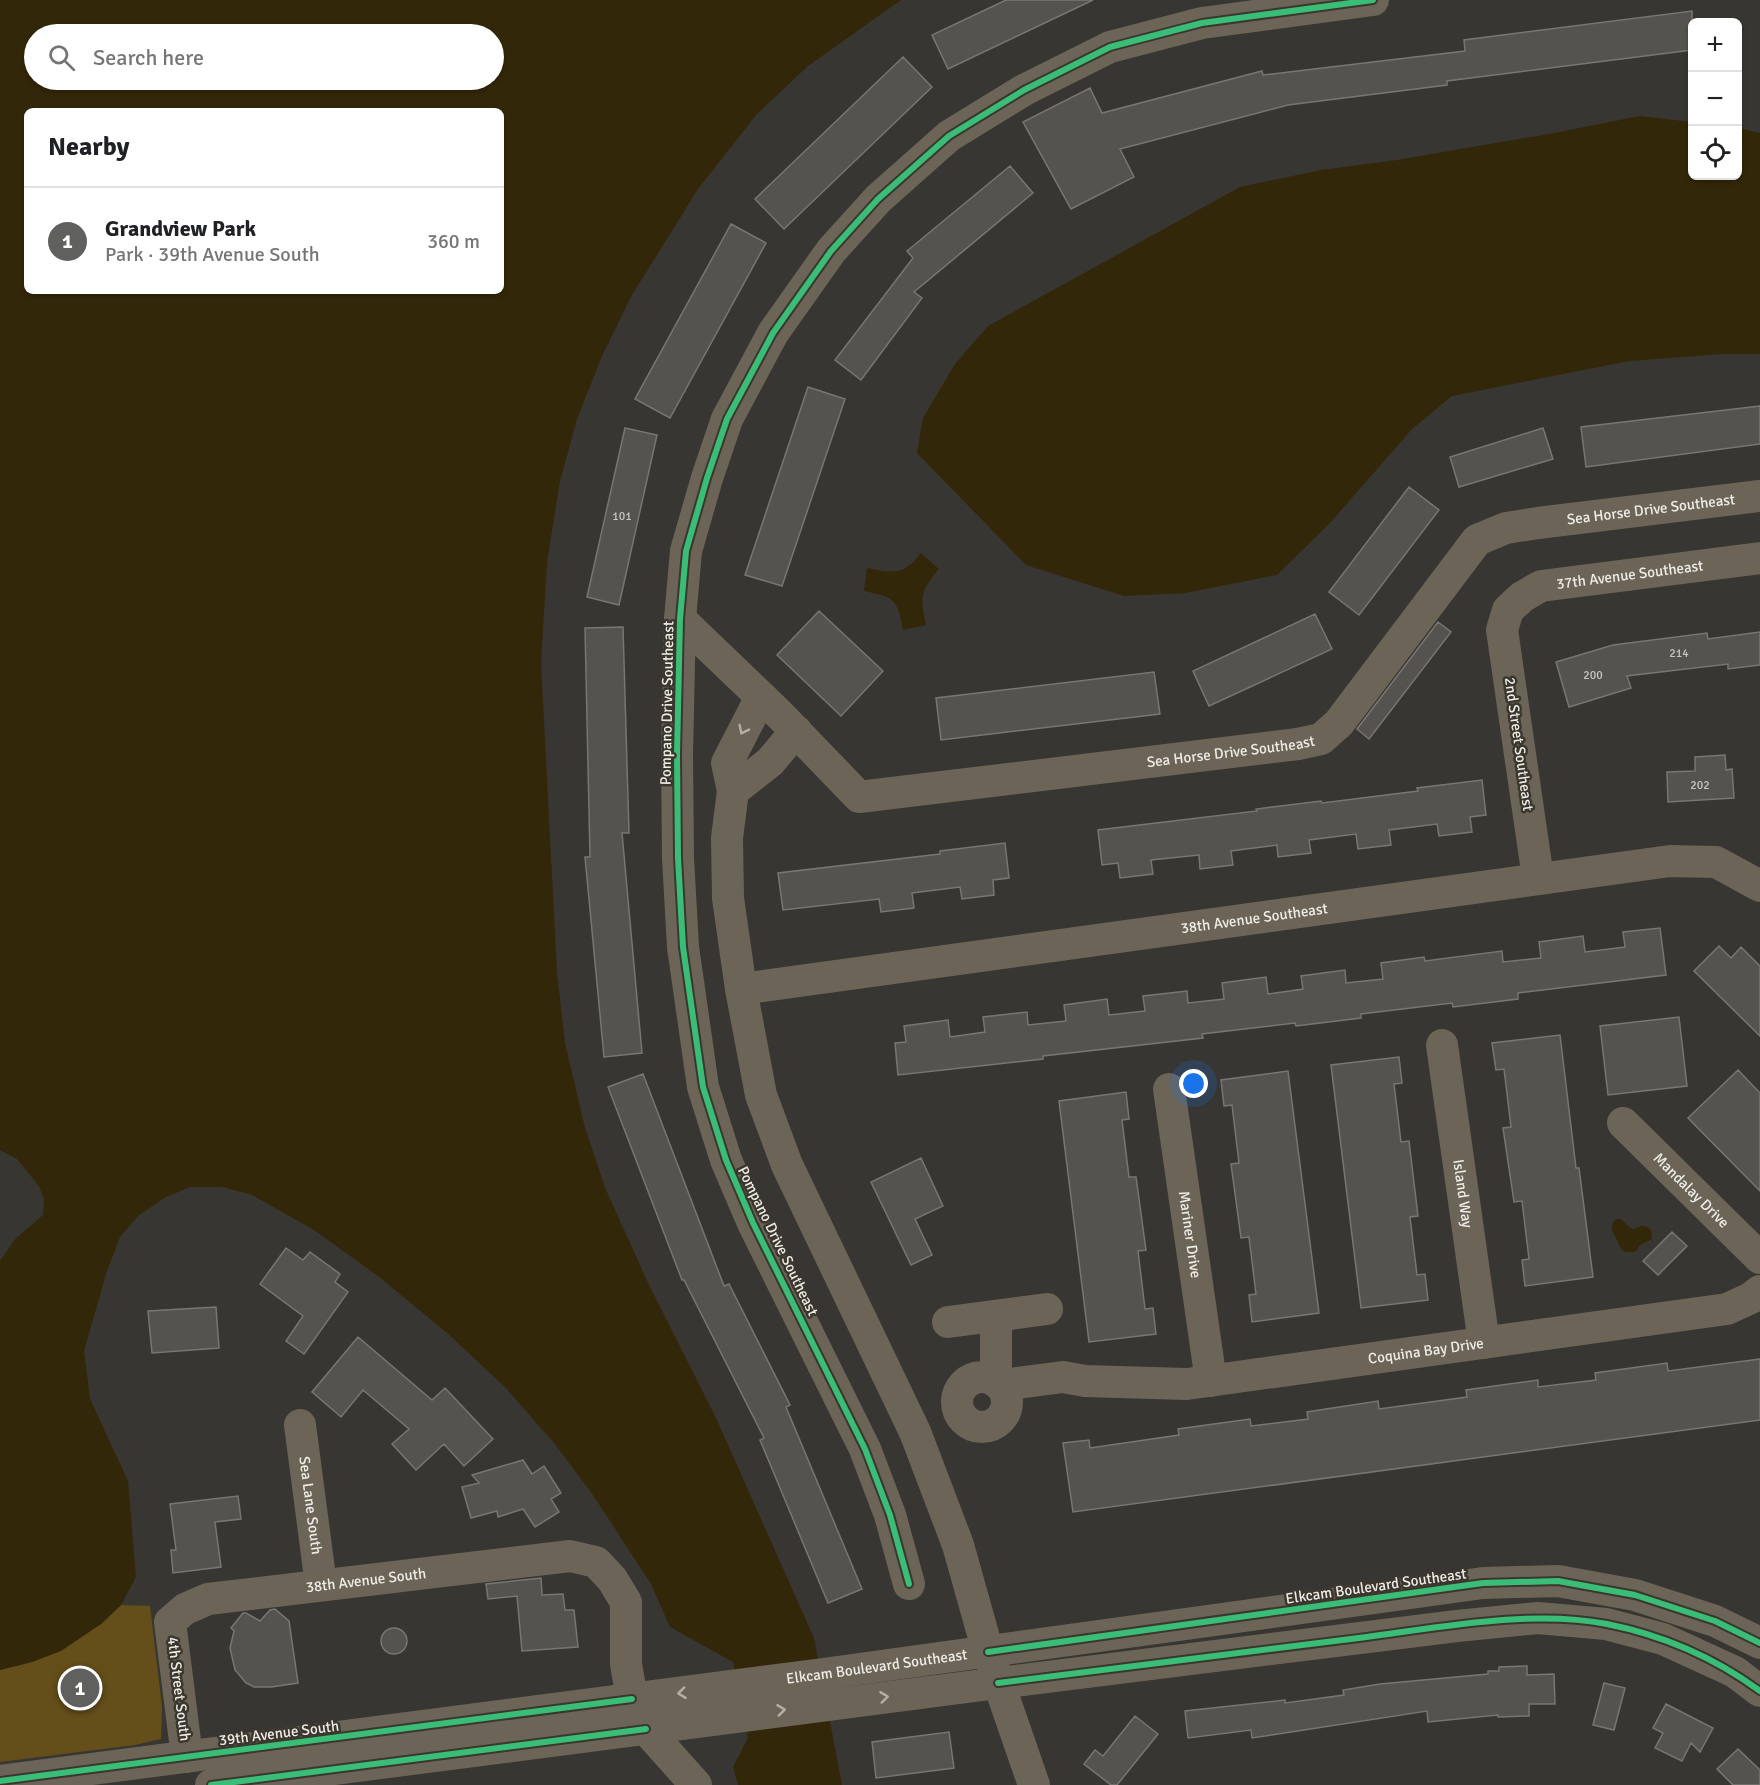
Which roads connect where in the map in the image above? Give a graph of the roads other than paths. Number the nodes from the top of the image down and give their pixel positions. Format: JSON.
{"nodes":[{"id":1,"x":1373,"y":0,"type":"edge"},
{"id":2,"x":1760,"y":496,"type":"edge"},
{"id":3,"x":1760,"y":558,"type":"edge"},
{"id":4,"x":1508,"y":610,"type":"joint"},
{"id":5,"x":680,"y":619,"type":"junction"},
{"id":6,"x":779,"y":714,"type":"junction"},
{"id":7,"x":733,"y":791,"type":"junction"},
{"id":8,"x":1538,"y":878,"type":"junction"},
{"id":9,"x":1760,"y":886,"type":"edge"},
{"id":10,"x":741,"y":989,"type":"junction"},
{"id":11,"x":1442,"y":1045,"type":"dead end"},
{"id":12,"x":1169,"y":1089,"type":"dead end"},
{"id":13,"x":1623,"y":1123,"type":"dead end"},
{"id":14,"x":1760,"y":1258,"type":"edge"},
{"id":15,"x":1760,"y":1291,"type":"edge"},
{"id":16,"x":1047,"y":1309,"type":"dead end"},
{"id":17,"x":996,"y":1316,"type":"junction"},
{"id":18,"x":948,"y":1322,"type":"dead end"},
{"id":19,"x":1484,"y":1343,"type":"junction"},
{"id":20,"x":1211,"y":1381,"type":"junction"},
{"id":21,"x":1001,"y":1391,"type":"junction"},
{"id":22,"x":300,"y":1425,"type":"dead end"},
{"id":23,"x":915,"y":1432,"type":"junction"},
{"id":24,"x":909,"y":1584,"type":"dead end"},
{"id":25,"x":321,"y":1585,"type":"junction"},
{"id":26,"x":1674,"y":1608,"type":"junction"},
{"id":27,"x":1275,"y":1612,"type":"junction"},
{"id":28,"x":170,"y":1622,"type":"joint"},
{"id":29,"x":1663,"y":1639,"type":"junction"},
{"id":30,"x":1760,"y":1643,"type":"edge"},
{"id":31,"x":1281,"y":1648,"type":"junction"},
{"id":32,"x":988,"y":1652,"type":"junction"},
{"id":33,"x":998,"y":1683,"type":"junction"},
{"id":34,"x":1760,"y":1691,"type":"edge"},
{"id":35,"x":632,"y":1699,"type":"junction"},
{"id":36,"x":735,"y":1701,"type":"junction"},
{"id":37,"x":646,"y":1729,"type":"junction"},
{"id":38,"x":379,"y":1733,"type":"junction"},
{"id":39,"x":168,"y":1767,"type":"edge"},
{"id":40,"x":400,"y":1773,"type":"edge"},
{"id":41,"x":0,"y":1781,"type":"edge"},
{"id":42,"x":211,"y":1785,"type":"edge"},
{"id":43,"x":696,"y":1785,"type":"edge"},
{"id":44,"x":1034,"y":1785,"type":"edge"}],
"edges":[{"from":1,"to":5,"type":"street","name":"Pompano Drive Southeast"},
{"from":2,"to":6,"type":"street","name":"Sea Horse Drive Southeast"},
{"from":3,"to":4,"type":"street","name":"37th Avenue Southeast"},
{"from":4,"to":8,"type":"street","name":"2nd Street Southeast"},
{"from":5,"to":6,"type":"street","name":"Pompano Drive Southeast"},
{"from":5,"to":24,"type":"street","name":"Pompano Drive Southeast"},
{"from":6,"to":7,"type":"street"},
{"from":6,"to":7,"type":"street","one_way":true},
{"from":7,"to":10,"type":"street"},
{"from":8,"to":9,"type":"street","name":"38th Avenue Southeast"},
{"from":8,"to":10,"type":"street","name":"38th Avenue Southeast"},
{"from":10,"to":23,"type":"street"},
{"from":11,"to":19,"type":"street","name":"Island Way"},
{"from":12,"to":20,"type":"street","name":"Mariner Drive"},
{"from":13,"to":14,"type":"street","name":"Mandalay Drive"},
{"from":15,"to":19,"type":"street","name":"Coquina Bay Drive"},
{"from":16,"to":17,"type":"street"},
{"from":17,"to":18,"type":"street"},
{"from":17,"to":21,"type":"street"},
{"from":19,"to":20,"type":"street","name":"Coquina Bay Drive"},
{"from":20,"to":21,"type":"street","name":"Coquina Bay Drive"},
{"from":21,"to":23,"type":"street"},
{"from":22,"to":25,"type":"street","name":"Sea Lane South"},
{"from":23,"to":32,"type":"street"},
{"from":25,"to":28,"type":"street","name":"38th Avenue South"},
{"from":25,"to":35,"type":"street","name":"38th Avenue South"},
{"from":26,"to":27,"type":"street","name":"Elkcam Boulevard Southeast"},
{"from":26,"to":29,"type":"street"},
{"from":26,"to":30,"type":"street","name":"Elkcam Boulevard Southeast"},
{"from":27,"to":31,"type":"street"},
{"from":27,"to":32,"type":"street","name":"Elkcam Boulevard Southeast"},
{"from":28,"to":39,"type":"street","name":"4th Street South"},
{"from":29,"to":31,"type":"street","name":"Elkcam Boulevard Southeast"},
{"from":29,"to":34,"type":"street","name":"Elkcam Boulevard Southeast"},
{"from":31,"to":33,"type":"street","name":"Elkcam Boulevard Southeast"},
{"from":32,"to":33,"type":"street"},
{"from":32,"to":36,"type":"street","name":"Elkcam Boulevard Southeast"},
{"from":36,"to":33,"type":"street","name":"Elkcam Boulevard Southeast","one_way":true},
{"from":33,"to":44,"type":"street"},
{"from":36,"to":35,"type":"street","name":"39th Avenue South","one_way":true},
{"from":35,"to":37,"type":"street"},
{"from":35,"to":38,"type":"street","name":"39th Avenue South"},
{"from":36,"to":37,"type":"street"},
{"from":37,"to":40,"type":"street"},
{"from":37,"to":43,"type":"street"},
{"from":38,"to":39,"type":"street","name":"39th Avenue South"},
{"from":38,"to":40,"type":"street"},
{"from":39,"to":41,"type":"street","name":"39th Avenue South"},
{"from":40,"to":42,"type":"street"}]}
